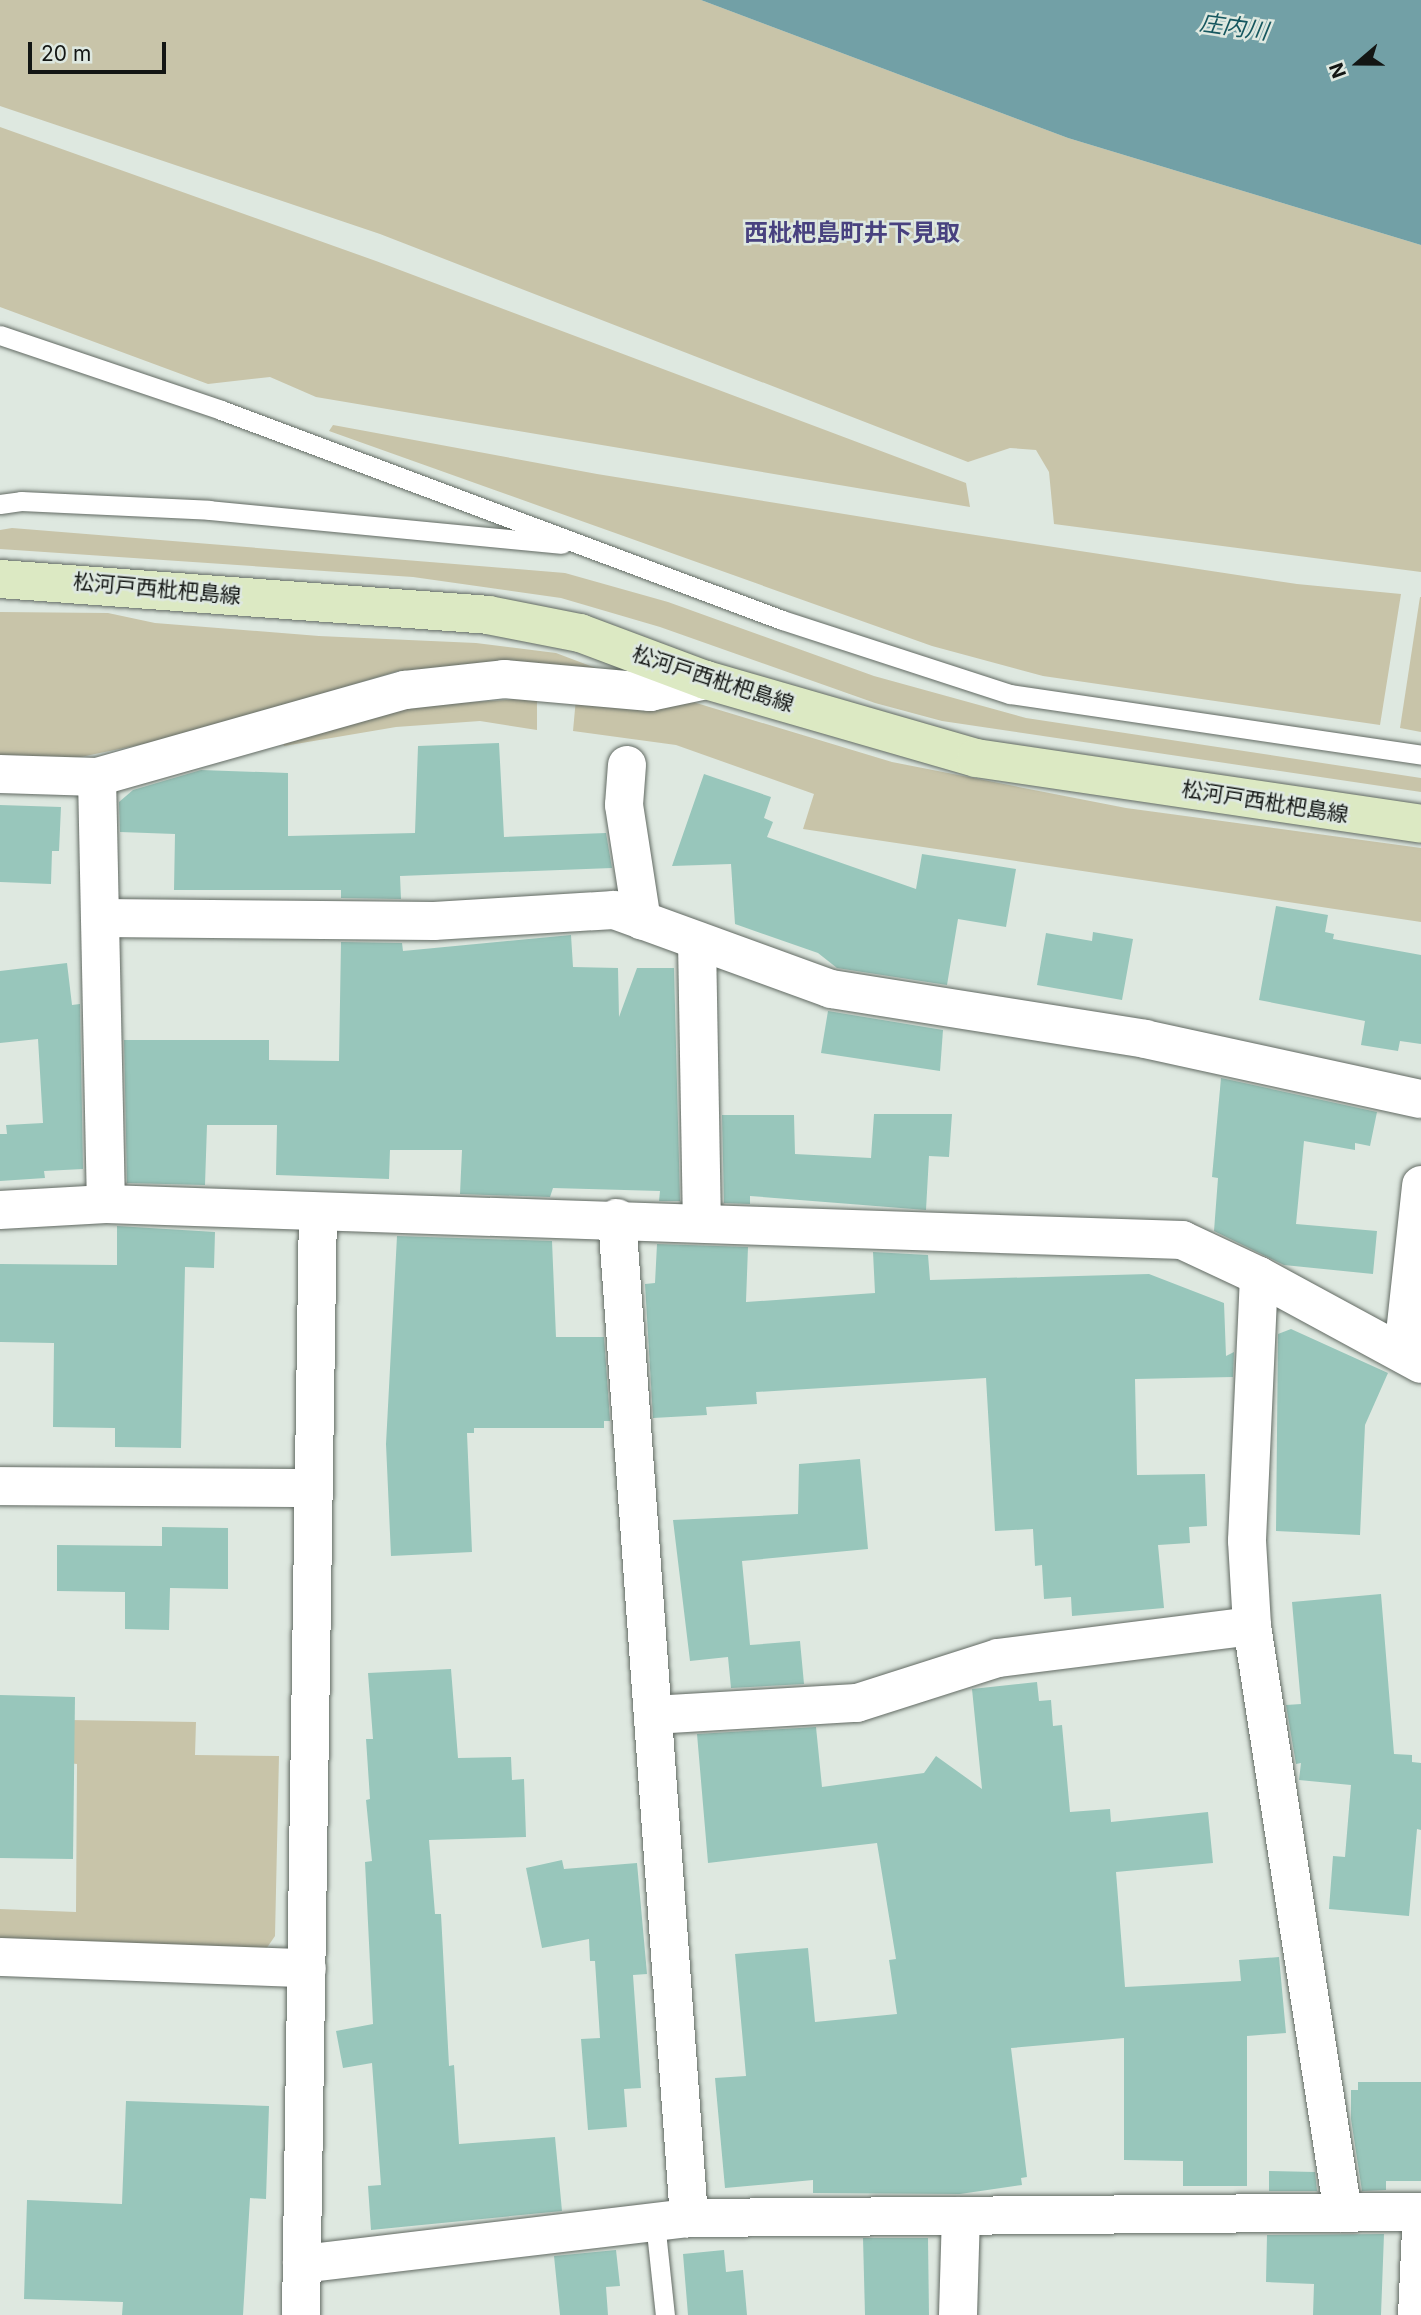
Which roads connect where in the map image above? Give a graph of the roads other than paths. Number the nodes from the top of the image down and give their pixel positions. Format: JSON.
{"nodes":[{"id":1,"x":0,"y":335,"type":"edge"},
{"id":2,"x":0,"y":504,"type":"edge"},
{"id":3,"x":587,"y":547,"type":"junction"},
{"id":4,"x":0,"y":579,"type":"edge"},
{"id":5,"x":706,"y":680,"type":"junction"},
{"id":6,"x":1421,"y":755,"type":"edge"},
{"id":7,"x":627,"y":765,"type":"dead end"},
{"id":8,"x":0,"y":774,"type":"edge"},
{"id":9,"x":97,"y":776,"type":"junction"},
{"id":10,"x":1421,"y":824,"type":"edge"},
{"id":11,"x":100,"y":918,"type":"junction"},
{"id":12,"x":642,"y":921,"type":"junction"},
{"id":13,"x":697,"y":941,"type":"junction"},
{"id":14,"x":1421,"y":1099,"type":"edge"},
{"id":15,"x":1421,"y":1185,"type":"edge"},
{"id":16,"x":106,"y":1204,"type":"junction"},
{"id":17,"x":0,"y":1210,"type":"edge"},
{"id":18,"x":318,"y":1212,"type":"junction"},
{"id":19,"x":617,"y":1218,"type":"junction"},
{"id":20,"x":702,"y":1222,"type":"junction"},
{"id":21,"x":1259,"y":1276,"type":"junction"},
{"id":22,"x":1412,"y":1358,"type":"edge"},
{"id":23,"x":0,"y":1486,"type":"edge"},
{"id":24,"x":314,"y":1488,"type":"junction"},
{"id":25,"x":1252,"y":1626,"type":"junction"},
{"id":26,"x":653,"y":1716,"type":"junction"},
{"id":27,"x":0,"y":1957,"type":"edge"},
{"id":28,"x":307,"y":1968,"type":"junction"},
{"id":29,"x":1421,"y":2212,"type":"edge"},
{"id":30,"x":1343,"y":2213,"type":"junction"},
{"id":31,"x":961,"y":2216,"type":"junction"},
{"id":32,"x":672,"y":2220,"type":"junction"},
{"id":33,"x":1421,"y":2230,"type":"edge"},
{"id":34,"x":302,"y":2264,"type":"junction"},
{"id":35,"x":301,"y":2315,"type":"edge"},
{"id":36,"x":665,"y":2315,"type":"edge"},
{"id":37,"x":958,"y":2315,"type":"edge"},
{"id":38,"x":1417,"y":2315,"type":"edge"}],
"edges":[{"from":1,"to":3,"type":"lane"},
{"from":2,"to":3,"type":"lane"},
{"from":3,"to":6,"type":"lane"},
{"from":4,"to":5,"type":"main road","name":"松河戸西枇杷島線"},
{"from":5,"to":9,"type":"street"},
{"from":5,"to":10,"type":"main road","name":"松河戸西枇杷島線"},
{"from":7,"to":12,"type":"street"},
{"from":8,"to":9,"type":"street"},
{"from":9,"to":11,"type":"street"},
{"from":11,"to":12,"type":"street"},
{"from":11,"to":16,"type":"street"},
{"from":12,"to":13,"type":"street"},
{"from":13,"to":14,"type":"street"},
{"from":13,"to":20,"type":"street"},
{"from":15,"to":22,"type":"street"},
{"from":16,"to":17,"type":"street"},
{"from":16,"to":18,"type":"street"},
{"from":18,"to":19,"type":"street"},
{"from":18,"to":24,"type":"street"},
{"from":19,"to":20,"type":"street"},
{"from":19,"to":26,"type":"street"},
{"from":20,"to":21,"type":"street"},
{"from":21,"to":22,"type":"street"},
{"from":21,"to":25,"type":"street"},
{"from":23,"to":24,"type":"street"},
{"from":24,"to":28,"type":"street"},
{"from":25,"to":26,"type":"street"},
{"from":25,"to":30,"type":"street"},
{"from":26,"to":32,"type":"street"},
{"from":27,"to":28,"type":"street"},
{"from":28,"to":34,"type":"street"},
{"from":29,"to":30,"type":"street"},
{"from":30,"to":31,"type":"street"},
{"from":31,"to":32,"type":"street"},
{"from":31,"to":37,"type":"street"},
{"from":32,"to":34,"type":"street"},
{"from":32,"to":36,"type":"lane"},
{"from":33,"to":38,"type":"street"},
{"from":34,"to":35,"type":"street"}]}
